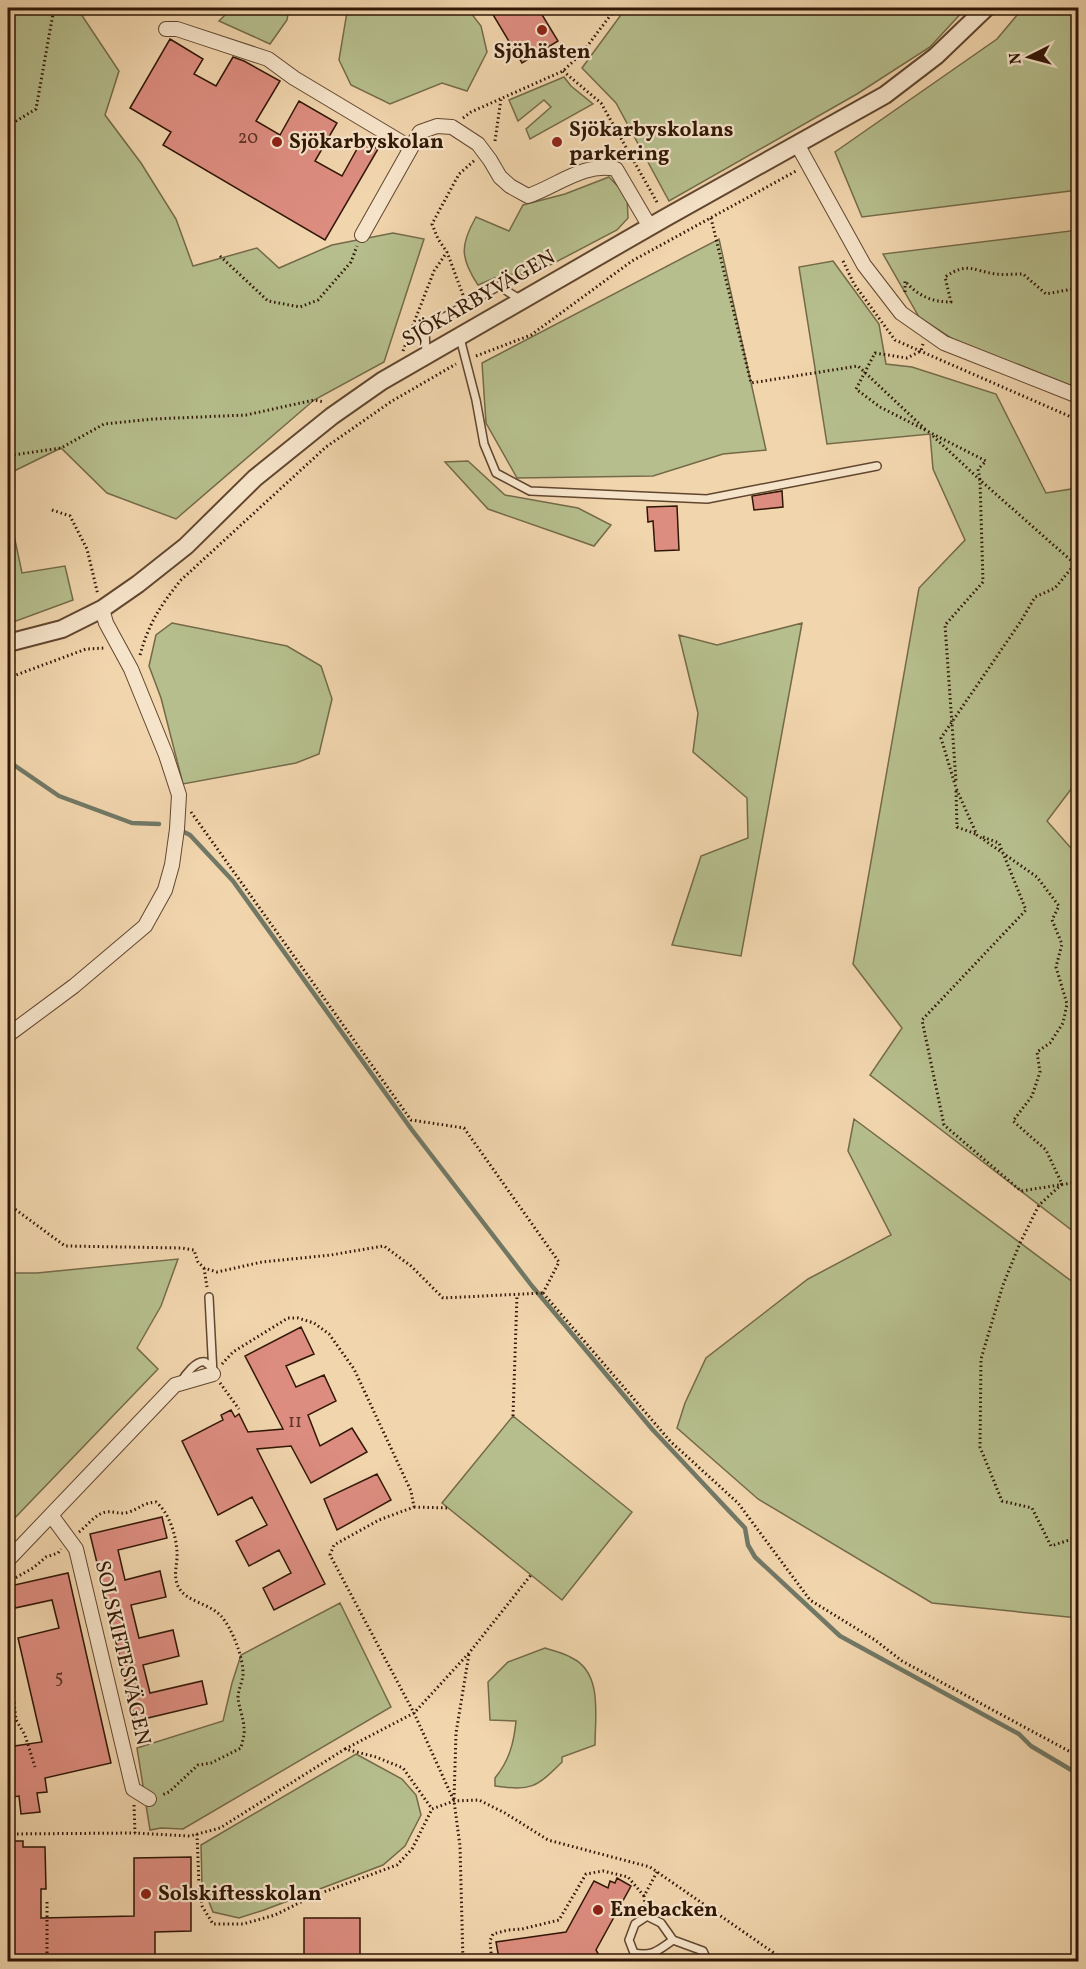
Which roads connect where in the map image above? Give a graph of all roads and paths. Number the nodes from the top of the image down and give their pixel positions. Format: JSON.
{"nodes":[{"id":1,"x":54,"y":8,"type":"edge"},
{"id":2,"x":616,"y":8,"type":"edge"},
{"id":3,"x":986,"y":8,"type":"edge"},
{"id":4,"x":166,"y":29,"type":"dead end"},
{"id":5,"x":563,"y":71,"type":"junction"},
{"id":6,"x":501,"y":99,"type":"junction"},
{"id":7,"x":8,"y":126,"type":"edge"},
{"id":8,"x":452,"y":127,"type":"junction"},
{"id":9,"x":797,"y":144,"type":"junction"},
{"id":10,"x":411,"y":148,"type":"junction"},
{"id":11,"x":484,"y":152,"type":"junction"},
{"id":12,"x":808,"y":163,"type":"junction"},
{"id":13,"x":660,"y":207,"type":"dead end"},
{"id":14,"x":711,"y":218,"type":"junction"},
{"id":15,"x":650,"y":227,"type":"junction"},
{"id":16,"x":362,"y":235,"type":"joint"},
{"id":17,"x":447,"y":252,"type":"junction"},
{"id":18,"x":220,"y":256,"type":"dead end"},
{"id":19,"x":1078,"y":288,"type":"edge"},
{"id":20,"x":521,"y":300,"type":"junction"},
{"id":21,"x":909,"y":300,"type":"dead end"},
{"id":22,"x":466,"y":304,"type":"junction"},
{"id":23,"x":926,"y":331,"type":"junction"},
{"id":24,"x":460,"y":335,"type":"junction"},
{"id":25,"x":426,"y":354,"type":"junction"},
{"id":26,"x":398,"y":358,"type":"dead end"},
{"id":27,"x":466,"y":359,"type":"junction"},
{"id":28,"x":865,"y":372,"type":"junction"},
{"id":29,"x":1078,"y":396,"type":"edge"},
{"id":30,"x":329,"y":403,"type":"dead end"},
{"id":31,"x":929,"y":433,"type":"junction"},
{"id":32,"x":8,"y":461,"type":"edge"},
{"id":33,"x":877,"y":466,"type":"dead end"},
{"id":34,"x":980,"y":480,"type":"junction"},
{"id":35,"x":52,"y":510,"type":"dead end"},
{"id":36,"x":102,"y":609,"type":"junction"},
{"id":37,"x":8,"y":643,"type":"edge"},
{"id":38,"x":119,"y":645,"type":"junction"},
{"id":39,"x":131,"y":669,"type":"junction"},
{"id":40,"x":8,"y":678,"type":"edge"},
{"id":41,"x":953,"y":722,"type":"junction"},
{"id":42,"x":956,"y":788,"type":"junction"},
{"id":43,"x":179,"y":795,"type":"junction"},
{"id":44,"x":977,"y":835,"type":"junction"},
{"id":45,"x":1003,"y":853,"type":"junction"},
{"id":46,"x":8,"y":1035,"type":"edge"},
{"id":47,"x":1078,"y":1182,"type":"edge"},
{"id":48,"x":1062,"y":1184,"type":"junction"},
{"id":49,"x":8,"y":1204,"type":"edge"},
{"id":50,"x":204,"y":1268,"type":"junction"},
{"id":51,"x":543,"y":1293,"type":"junction"},
{"id":52,"x":517,"y":1295,"type":"junction"},
{"id":53,"x":209,"y":1297,"type":"joint"},
{"id":54,"x":212,"y":1373,"type":"junction"},
{"id":55,"x":239,"y":1409,"type":"dead end"},
{"id":56,"x":513,"y":1416,"type":"dead end"},
{"id":57,"x":414,"y":1507,"type":"junction"},
{"id":58,"x":448,"y":1508,"type":"dead end"},
{"id":59,"x":51,"y":1515,"type":"junction"},
{"id":60,"x":1078,"y":1537,"type":"edge"},
{"id":61,"x":69,"y":1540,"type":"junction"},
{"id":62,"x":8,"y":1560,"type":"edge"},
{"id":63,"x":531,"y":1575,"type":"dead end"},
{"id":64,"x":8,"y":1582,"type":"edge"},
{"id":65,"x":469,"y":1653,"type":"junction"},
{"id":66,"x":8,"y":1696,"type":"edge"},
{"id":67,"x":414,"y":1713,"type":"junction"},
{"id":68,"x":345,"y":1749,"type":"junction"},
{"id":69,"x":1078,"y":1756,"type":"edge"},
{"id":70,"x":35,"y":1767,"type":"dead end"},
{"id":71,"x":133,"y":1789,"type":"junction"},
{"id":72,"x":149,"y":1799,"type":"joint"},
{"id":73,"x":454,"y":1801,"type":"junction"},
{"id":74,"x":432,"y":1809,"type":"junction"},
{"id":75,"x":8,"y":1833,"type":"edge"},
{"id":76,"x":135,"y":1833,"type":"junction"},
{"id":77,"x":197,"y":1834,"type":"junction"},
{"id":78,"x":657,"y":1872,"type":"junction"},
{"id":79,"x":644,"y":1896,"type":"junction"},
{"id":80,"x":47,"y":1899,"type":"dead end"},
{"id":81,"x":647,"y":1916,"type":"junction"},
{"id":82,"x":673,"y":1940,"type":"junction"},
{"id":83,"x":47,"y":1962,"type":"edge"},
{"id":84,"x":463,"y":1962,"type":"edge"},
{"id":85,"x":492,"y":1962,"type":"edge"},
{"id":86,"x":708,"y":1962,"type":"edge"},
{"id":87,"x":787,"y":1962,"type":"edge"}],
"edges":[{"from":1,"to":7,"type":"path"},
{"from":2,"to":5,"type":"path"},
{"from":3,"to":9,"type":"street","name":"SJÖKARBYVÄGEN"},
{"from":4,"to":10,"type":"street"},
{"from":5,"to":6,"type":"path"},
{"from":5,"to":13,"type":"path"},
{"from":6,"to":8,"type":"path"},
{"from":6,"to":11,"type":"path"},
{"from":8,"to":10,"type":"street"},
{"from":8,"to":11,"type":"street"},
{"from":9,"to":12,"type":"street"},
{"from":9,"to":15,"type":"street","name":"SJÖKARBYVÄGEN"},
{"from":10,"to":16,"type":"street"},
{"from":11,"to":15,"type":"street"},
{"from":11,"to":17,"type":"path"},
{"from":12,"to":14,"type":"path"},
{"from":12,"to":23,"type":"street"},
{"from":14,"to":27,"type":"path"},
{"from":14,"to":28,"type":"path"},
{"from":15,"to":20,"type":"street","name":"SJÖKARBYVÄGEN"},
{"from":16,"to":18,"type":"path"},
{"from":17,"to":22,"type":"path"},
{"from":17,"to":26,"type":"path"},
{"from":19,"to":21,"type":"path"},
{"from":20,"to":22,"type":"lane"},
{"from":20,"to":24,"type":"street","name":"SJÖKARBYVÄGEN"},
{"from":22,"to":25,"type":"lane"},
{"from":23,"to":28,"type":"path"},
{"from":23,"to":29,"type":"street"},
{"from":24,"to":25,"type":"street","name":"SJÖKARBYVÄGEN"},
{"from":24,"to":27,"type":"lane"},
{"from":25,"to":36,"type":"street","name":"SJÖKARBYVÄGEN"},
{"from":27,"to":33,"type":"lane"},
{"from":27,"to":39,"type":"path"},
{"from":28,"to":31,"type":"path"},
{"from":28,"to":31,"type":"path"},
{"from":30,"to":32,"type":"path"},
{"from":31,"to":34,"type":"path"},
{"from":31,"to":34,"type":"path"},
{"from":34,"to":41,"type":"path"},
{"from":34,"to":41,"type":"path"},
{"from":35,"to":36,"type":"path"},
{"from":36,"to":37,"type":"street","name":"SJÖKARBYVÄGEN"},
{"from":36,"to":38,"type":"street"},
{"from":38,"to":39,"type":"street"},
{"from":38,"to":40,"type":"path"},
{"from":39,"to":43,"type":"street"},
{"from":41,"to":42,"type":"path"},
{"from":41,"to":42,"type":"path"},
{"from":42,"to":44,"type":"path"},
{"from":42,"to":44,"type":"path"},
{"from":43,"to":46,"type":"street"},
{"from":43,"to":51,"type":"path"},
{"from":44,"to":45,"type":"path"},
{"from":45,"to":48,"type":"path"},
{"from":45,"to":48,"type":"path"},
{"from":47,"to":48,"type":"path"},
{"from":48,"to":60,"type":"path"},
{"from":49,"to":50,"type":"path"},
{"from":50,"to":52,"type":"path"},
{"from":50,"to":53,"type":"path"},
{"from":51,"to":52,"type":"path"},
{"from":51,"to":69,"type":"path"},
{"from":52,"to":56,"type":"path"},
{"from":53,"to":54,"type":"lane"},
{"from":54,"to":55,"type":"path"},
{"from":54,"to":57,"type":"path"},
{"from":54,"to":59,"type":"street"},
{"from":57,"to":58,"type":"path"},
{"from":57,"to":67,"type":"path"},
{"from":59,"to":61,"type":"street","name":"SOLSKIFTESVÄGEN"},
{"from":59,"to":62,"type":"street"},
{"from":61,"to":64,"type":"path"},
{"from":61,"to":71,"type":"street","name":"SOLSKIFTESVÄGEN"},
{"from":61,"to":72,"type":"path"},
{"from":63,"to":65,"type":"path"},
{"from":65,"to":67,"type":"path"},
{"from":65,"to":73,"type":"path"},
{"from":66,"to":70,"type":"path"},
{"from":67,"to":68,"type":"path"},
{"from":67,"to":73,"type":"path"},
{"from":68,"to":74,"type":"path"},
{"from":68,"to":77,"type":"path"},
{"from":71,"to":72,"type":"street"},
{"from":71,"to":76,"type":"path"},
{"from":73,"to":74,"type":"path"},
{"from":73,"to":78,"type":"path"},
{"from":73,"to":84,"type":"path"},
{"from":74,"to":77,"type":"path"},
{"from":75,"to":76,"type":"path"},
{"from":76,"to":77,"type":"path"},
{"from":78,"to":79,"type":"path"},
{"from":78,"to":87,"type":"path"},
{"from":79,"to":81,"type":"path"},
{"from":79,"to":85,"type":"path"},
{"from":80,"to":83,"type":"path"},
{"from":81,"to":82,"type":"lane"},
{"from":81,"to":82,"type":"lane"},
{"from":82,"to":86,"type":"lane"}]}
